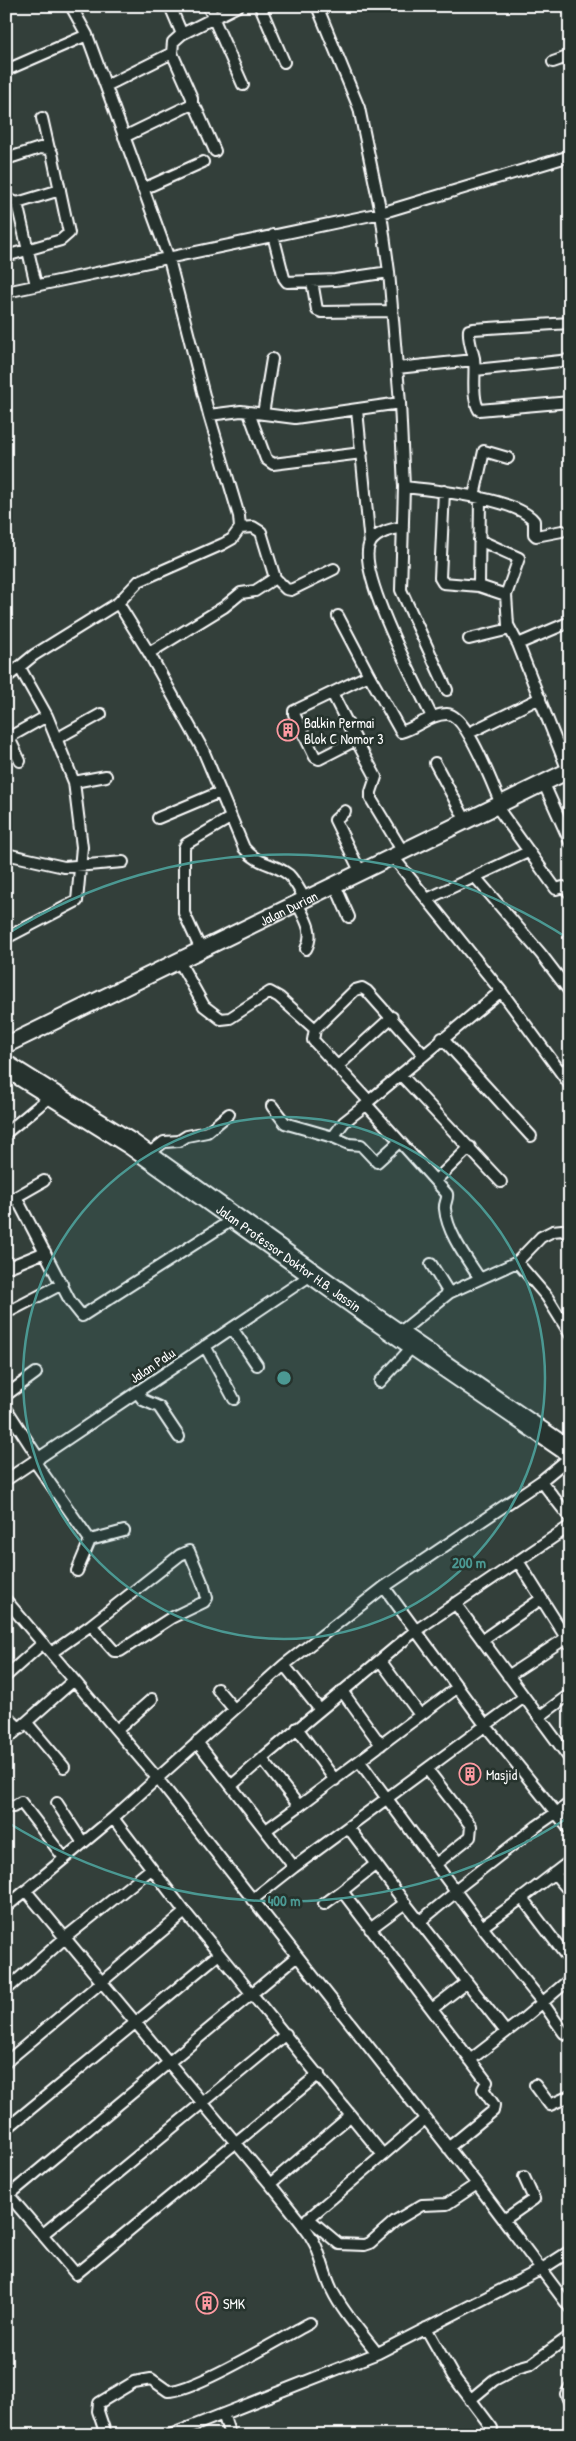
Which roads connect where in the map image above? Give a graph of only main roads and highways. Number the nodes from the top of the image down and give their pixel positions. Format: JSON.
{"nodes":[{"id":1,"x":6,"y":1066,"type":"edge"},
{"id":2,"x":568,"y":1449,"type":"edge"}],
"edges":[{"from":1,"to":2,"type":"highway","name":"Jalan Professor Doktor H.B. Jassin"}]}
